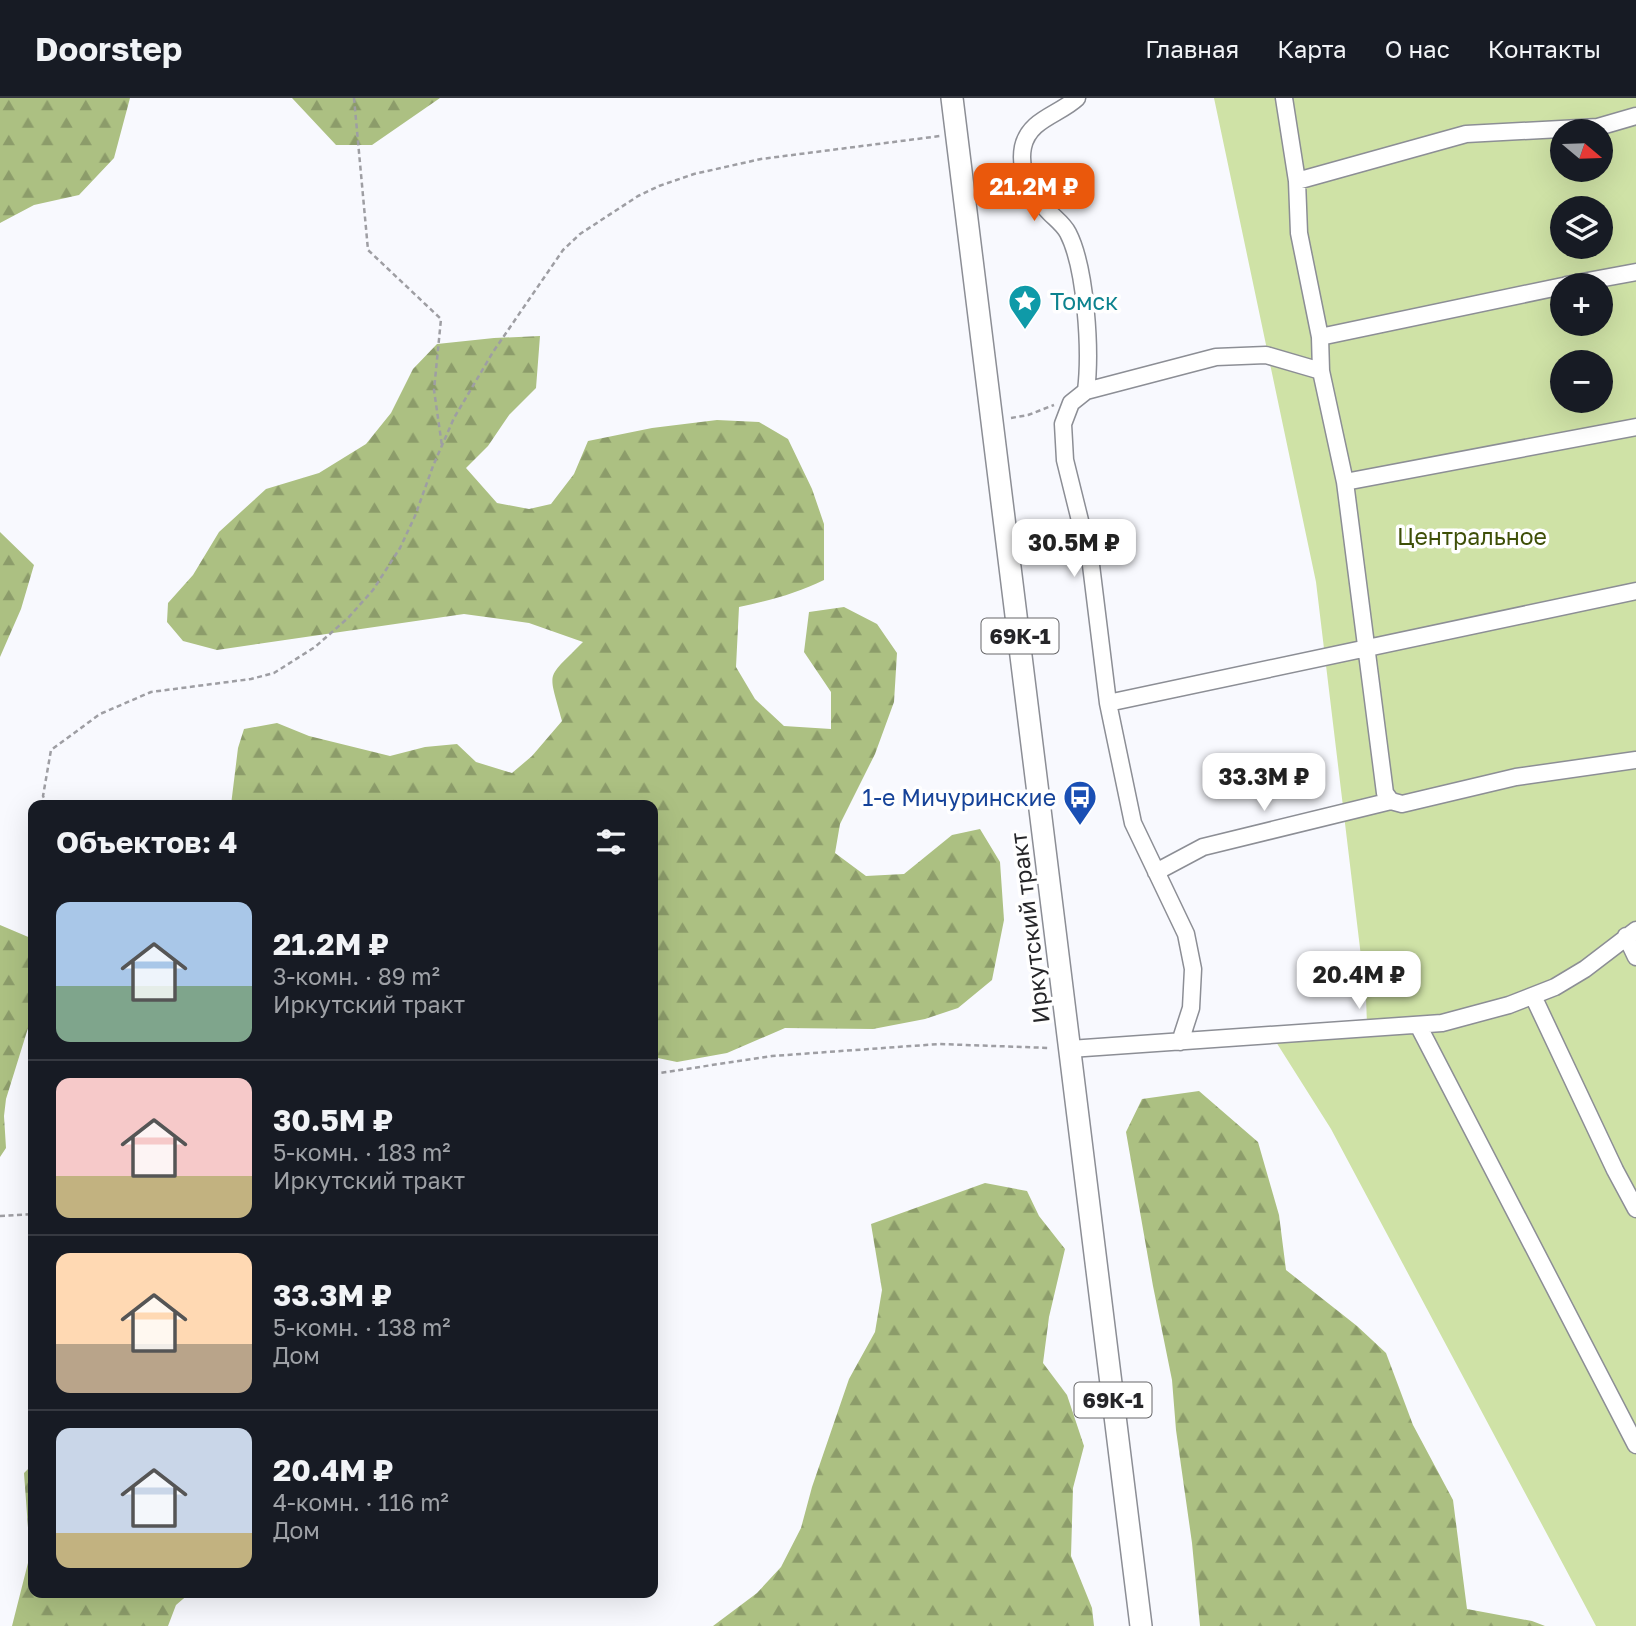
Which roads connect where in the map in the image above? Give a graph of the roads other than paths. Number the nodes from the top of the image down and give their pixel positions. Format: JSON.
{"nodes":[{"id":1,"x":952,"y":98,"type":"edge"},
{"id":2,"x":1077,"y":98,"type":"edge"},
{"id":3,"x":1284,"y":98,"type":"edge"},
{"id":4,"x":1636,"y":116,"type":"edge"},
{"id":5,"x":1297,"y":181,"type":"junction"},
{"id":6,"x":1636,"y":272,"type":"edge"},
{"id":7,"x":1613,"y":277,"type":"edge"},
{"id":8,"x":1550,"y":289,"type":"edge"},
{"id":9,"x":1320,"y":337,"type":"junction"},
{"id":10,"x":1321,"y":372,"type":"junction"},
{"id":11,"x":1086,"y":391,"type":"junction"},
{"id":12,"x":1636,"y":427,"type":"edge"},
{"id":13,"x":1345,"y":482,"type":"junction"},
{"id":14,"x":1636,"y":591,"type":"edge"},
{"id":15,"x":1367,"y":648,"type":"junction"},
{"id":16,"x":1108,"y":703,"type":"junction"},
{"id":17,"x":1636,"y":760,"type":"edge"},
{"id":18,"x":1391,"y":802,"type":"junction"},
{"id":19,"x":1156,"y":872,"type":"junction"},
{"id":20,"x":1631,"y":933,"type":"edge"},
{"id":21,"x":1636,"y":957,"type":"edge"},
{"id":22,"x":1533,"y":996,"type":"junction"},
{"id":23,"x":1418,"y":1025,"type":"junction"},
{"id":24,"x":1180,"y":1042,"type":"junction"},
{"id":25,"x":1070,"y":1049,"type":"junction"},
{"id":26,"x":1636,"y":1209,"type":"edge"},
{"id":27,"x":1636,"y":1445,"type":"edge"},
{"id":28,"x":1141,"y":1626,"type":"edge"}],
"edges":[{"from":1,"to":25,"type":"main road","name":"Иркутский тракт","number":"69К-1"},
{"from":2,"to":11,"type":"street"},
{"from":3,"to":5,"type":"street"},
{"from":4,"to":5,"type":"street"},
{"from":5,"to":9,"type":"street"},
{"from":6,"to":7,"type":"street"},
{"from":8,"to":9,"type":"street"},
{"from":9,"to":10,"type":"street"},
{"from":10,"to":11,"type":"street"},
{"from":10,"to":13,"type":"street"},
{"from":11,"to":16,"type":"street"},
{"from":12,"to":13,"type":"street"},
{"from":13,"to":15,"type":"street"},
{"from":14,"to":15,"type":"street"},
{"from":15,"to":16,"type":"street"},
{"from":15,"to":18,"type":"street"},
{"from":16,"to":19,"type":"street"},
{"from":17,"to":18,"type":"street"},
{"from":18,"to":19,"type":"street"},
{"from":19,"to":24,"type":"street"},
{"from":20,"to":21,"type":"street"},
{"from":20,"to":22,"type":"street"},
{"from":22,"to":23,"type":"street"},
{"from":22,"to":26,"type":"street"},
{"from":23,"to":24,"type":"street"},
{"from":23,"to":27,"type":"street"},
{"from":24,"to":25,"type":"street"},
{"from":25,"to":28,"type":"main road","name":"Иркутский тракт","number":"69К-1"}]}
